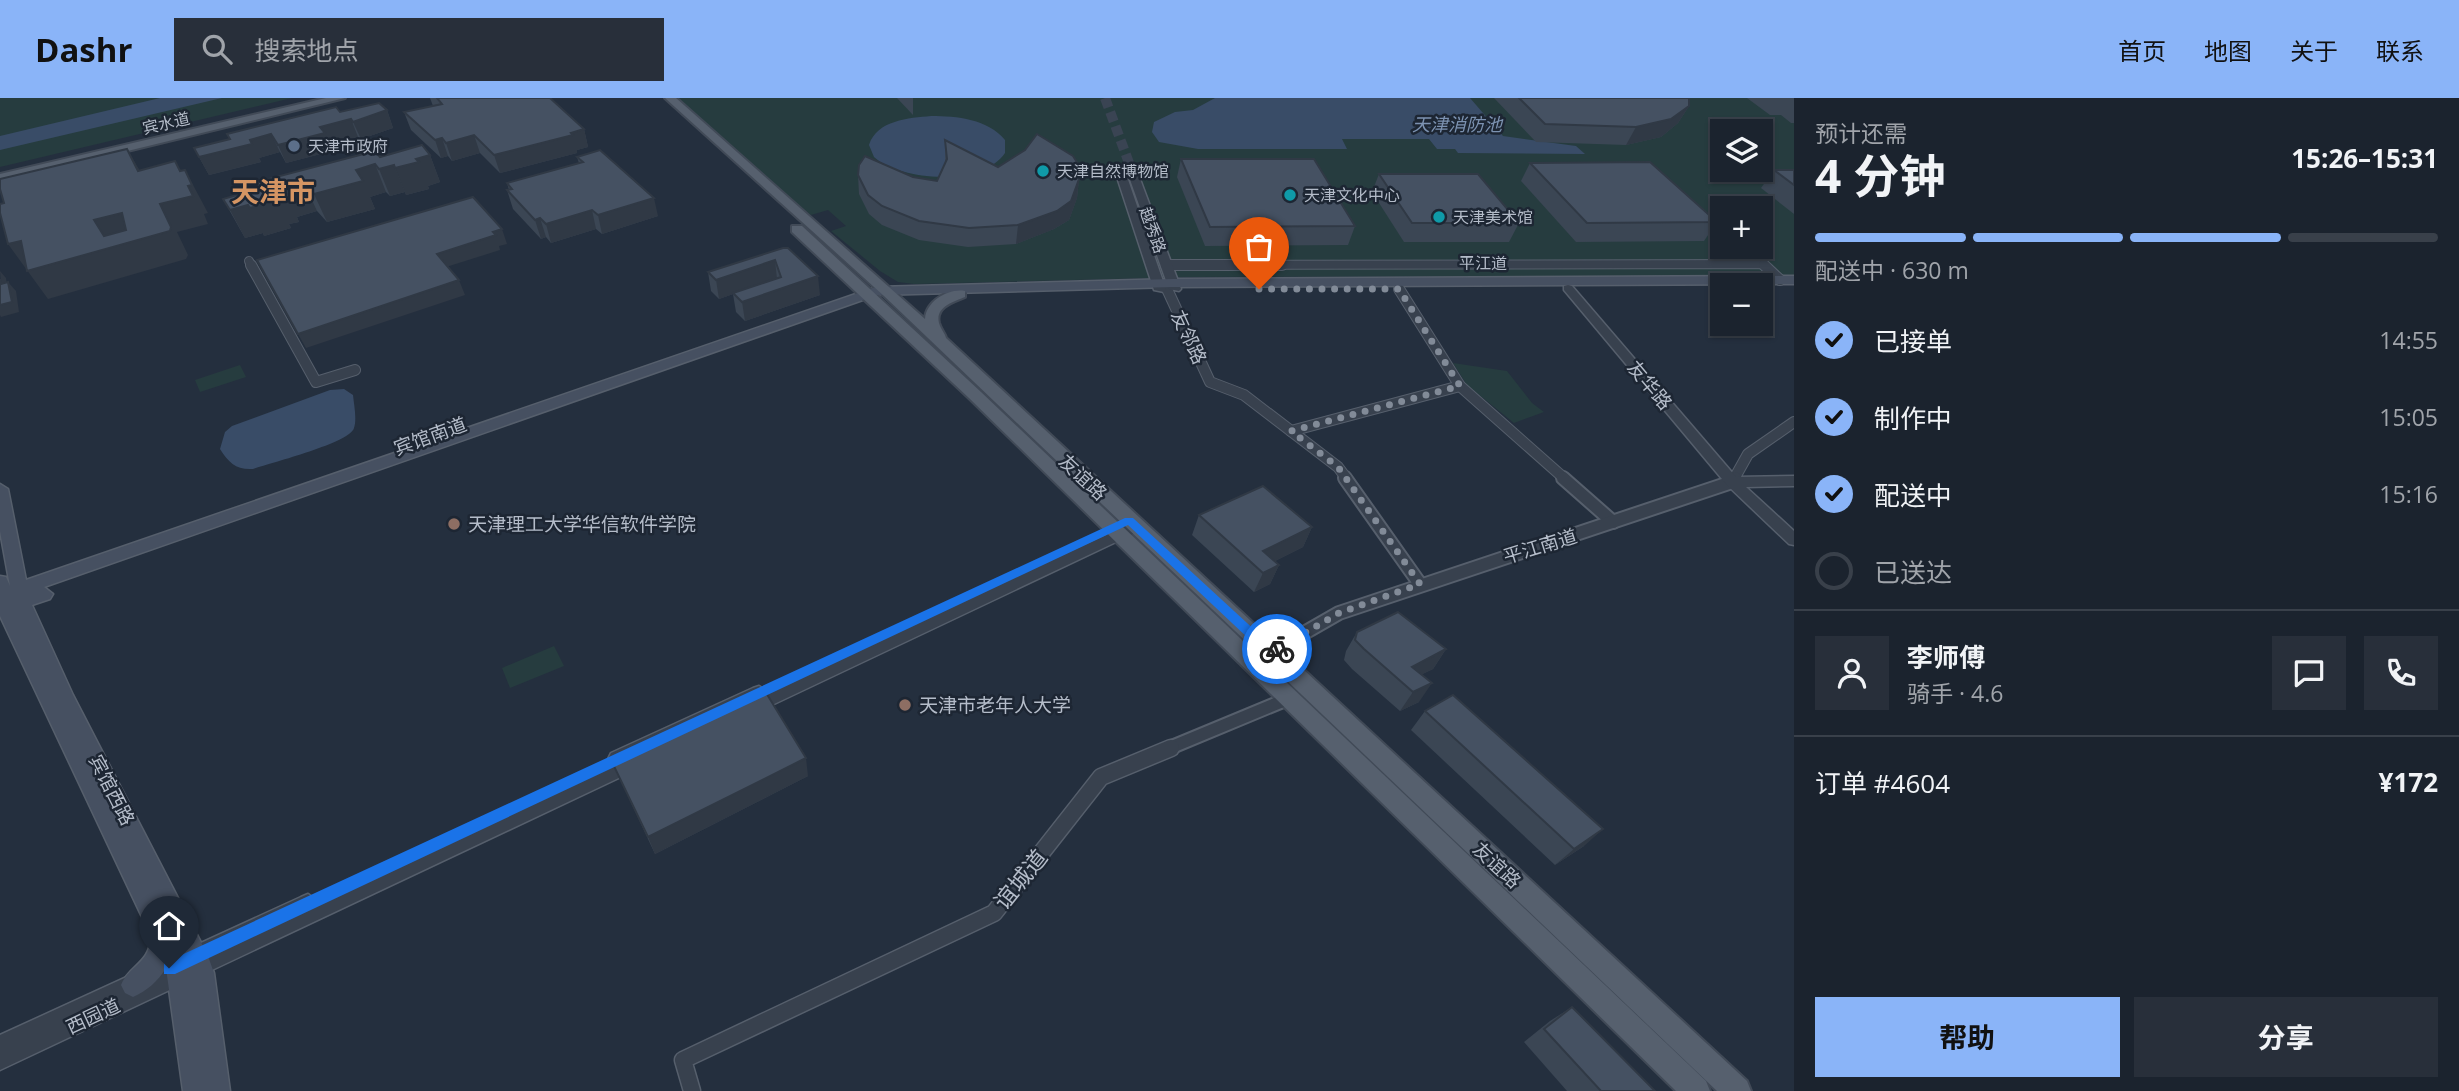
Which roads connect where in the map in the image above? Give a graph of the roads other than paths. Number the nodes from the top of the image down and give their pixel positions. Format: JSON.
{"nodes":[{"id":1,"x":317,"y":98,"type":"edge"},
{"id":2,"x":340,"y":98,"type":"edge"},
{"id":3,"x":654,"y":98,"type":"edge"},
{"id":4,"x":670,"y":98,"type":"edge"},
{"id":5,"x":0,"y":173,"type":"edge"},
{"id":6,"x":0,"y":178,"type":"edge"},
{"id":7,"x":249,"y":261,"type":"dead end"},
{"id":8,"x":1166,"y":265,"type":"junction"},
{"id":9,"x":1780,"y":280,"type":"junction"},
{"id":10,"x":1794,"y":280,"type":"edge"},
{"id":11,"x":1166,"y":287,"type":"junction"},
{"id":12,"x":1710,"y":287,"type":"edge"},
{"id":13,"x":1773,"y":287,"type":"edge"},
{"id":14,"x":1794,"y":287,"type":"edge"},
{"id":15,"x":1568,"y":288,"type":"junction"},
{"id":16,"x":1399,"y":289,"type":"junction"},
{"id":17,"x":879,"y":294,"type":"junction"},
{"id":18,"x":960,"y":294,"type":"junction"},
{"id":19,"x":951,"y":352,"type":"junction"},
{"id":20,"x":355,"y":370,"type":"dead end"},
{"id":21,"x":1460,"y":386,"type":"junction"},
{"id":22,"x":1794,"y":422,"type":"edge"},
{"id":23,"x":1291,"y":431,"type":"junction"},
{"id":24,"x":1794,"y":481,"type":"edge"},
{"id":25,"x":1732,"y":482,"type":"junction"},
{"id":26,"x":0,"y":489,"type":"edge"},
{"id":27,"x":1613,"y":522,"type":"junction"},
{"id":28,"x":1124,"y":527,"type":"junction"},
{"id":29,"x":1794,"y":540,"type":"edge"},
{"id":30,"x":1420,"y":584,"type":"junction"},
{"id":31,"x":7,"y":597,"type":"edge"},
{"id":32,"x":1271,"y":652,"type":"junction"},
{"id":33,"x":1290,"y":698,"type":"junction"},
{"id":34,"x":171,"y":929,"type":"junction"},
{"id":35,"x":183,"y":965,"type":"junction"},
{"id":36,"x":132,"y":992,"type":"junction"},
{"id":37,"x":0,"y":1046,"type":"edge"},
{"id":38,"x":0,"y":1059,"type":"edge"},
{"id":39,"x":196,"y":1091,"type":"edge"},
{"id":40,"x":217,"y":1091,"type":"edge"},
{"id":41,"x":692,"y":1091,"type":"edge"},
{"id":42,"x":1696,"y":1091,"type":"edge"},
{"id":43,"x":1737,"y":1091,"type":"edge"}],
"edges":[{"from":1,"to":5,"type":"main road","name":"宾水道"},
{"from":2,"to":6,"type":"main road","name":"宾水道"},
{"from":3,"to":17,"type":"main road","name":"友谊路"},
{"from":4,"to":17,"type":"main road","name":"友谊路"},
{"from":7,"to":20,"type":"street"},
{"from":8,"to":9,"type":"street"},
{"from":8,"to":11,"type":"street","name":"越秀路"},
{"from":8,"to":11,"type":"street","name":"越秀路"},
{"from":9,"to":10,"type":"main road","name":"平江道"},
{"from":9,"to":11,"type":"main road","name":"平江道"},
{"from":11,"to":16,"type":"main road","name":"平江道"},
{"from":11,"to":17,"type":"main road"},
{"from":11,"to":18,"type":"main road"},
{"from":11,"to":23,"type":"street","name":"友邻路"},
{"from":12,"to":15,"type":"main road","name":"平江道"},
{"from":13,"to":14,"type":"main road"},
{"from":15,"to":16,"type":"main road","name":"平江道"},
{"from":15,"to":25,"type":"street","name":"友华路"},
{"from":16,"to":21,"type":"street"},
{"from":17,"to":18,"type":"main road"},
{"from":17,"to":19,"type":"main road","name":"友谊路"},
{"from":17,"to":28,"type":"main road","name":"友谊路"},
{"from":17,"to":31,"type":"main road","name":"宾馆南道"},
{"from":18,"to":19,"type":"main road"},
{"from":19,"to":28,"type":"main road","name":"友谊路"},
{"from":21,"to":23,"type":"street"},
{"from":21,"to":27,"type":"street"},
{"from":22,"to":25,"type":"street"},
{"from":23,"to":30,"type":"street","name":"友邻路"},
{"from":24,"to":25,"type":"street"},
{"from":25,"to":27,"type":"street","name":"平江南道"},
{"from":25,"to":29,"type":"street","name":"友华路"},
{"from":26,"to":31,"type":"main road","name":"宾馆西路"},
{"from":27,"to":30,"type":"street","name":"平江南道"},
{"from":28,"to":32,"type":"main road","name":"友谊路"},
{"from":28,"to":33,"type":"main road","name":"友谊路"},
{"from":28,"to":35,"type":"street"},
{"from":30,"to":32,"type":"street","name":"平江南道"},
{"from":31,"to":34,"type":"main road","name":"宾馆西路"},
{"from":32,"to":43,"type":"main road","name":"友谊路"},
{"from":33,"to":41,"type":"street","name":"谊城道"},
{"from":33,"to":42,"type":"main road","name":"友谊路"},
{"from":34,"to":35,"type":"main road","name":"宾馆西路"},
{"from":34,"to":36,"type":"main road"},
{"from":35,"to":36,"type":"street"},
{"from":35,"to":39,"type":"main road","name":"宾馆西路"},
{"from":35,"to":40,"type":"main road","name":"宾馆西路"},
{"from":36,"to":37,"type":"street","name":"西园道"},
{"from":36,"to":38,"type":"street","name":"西园道"}]}
